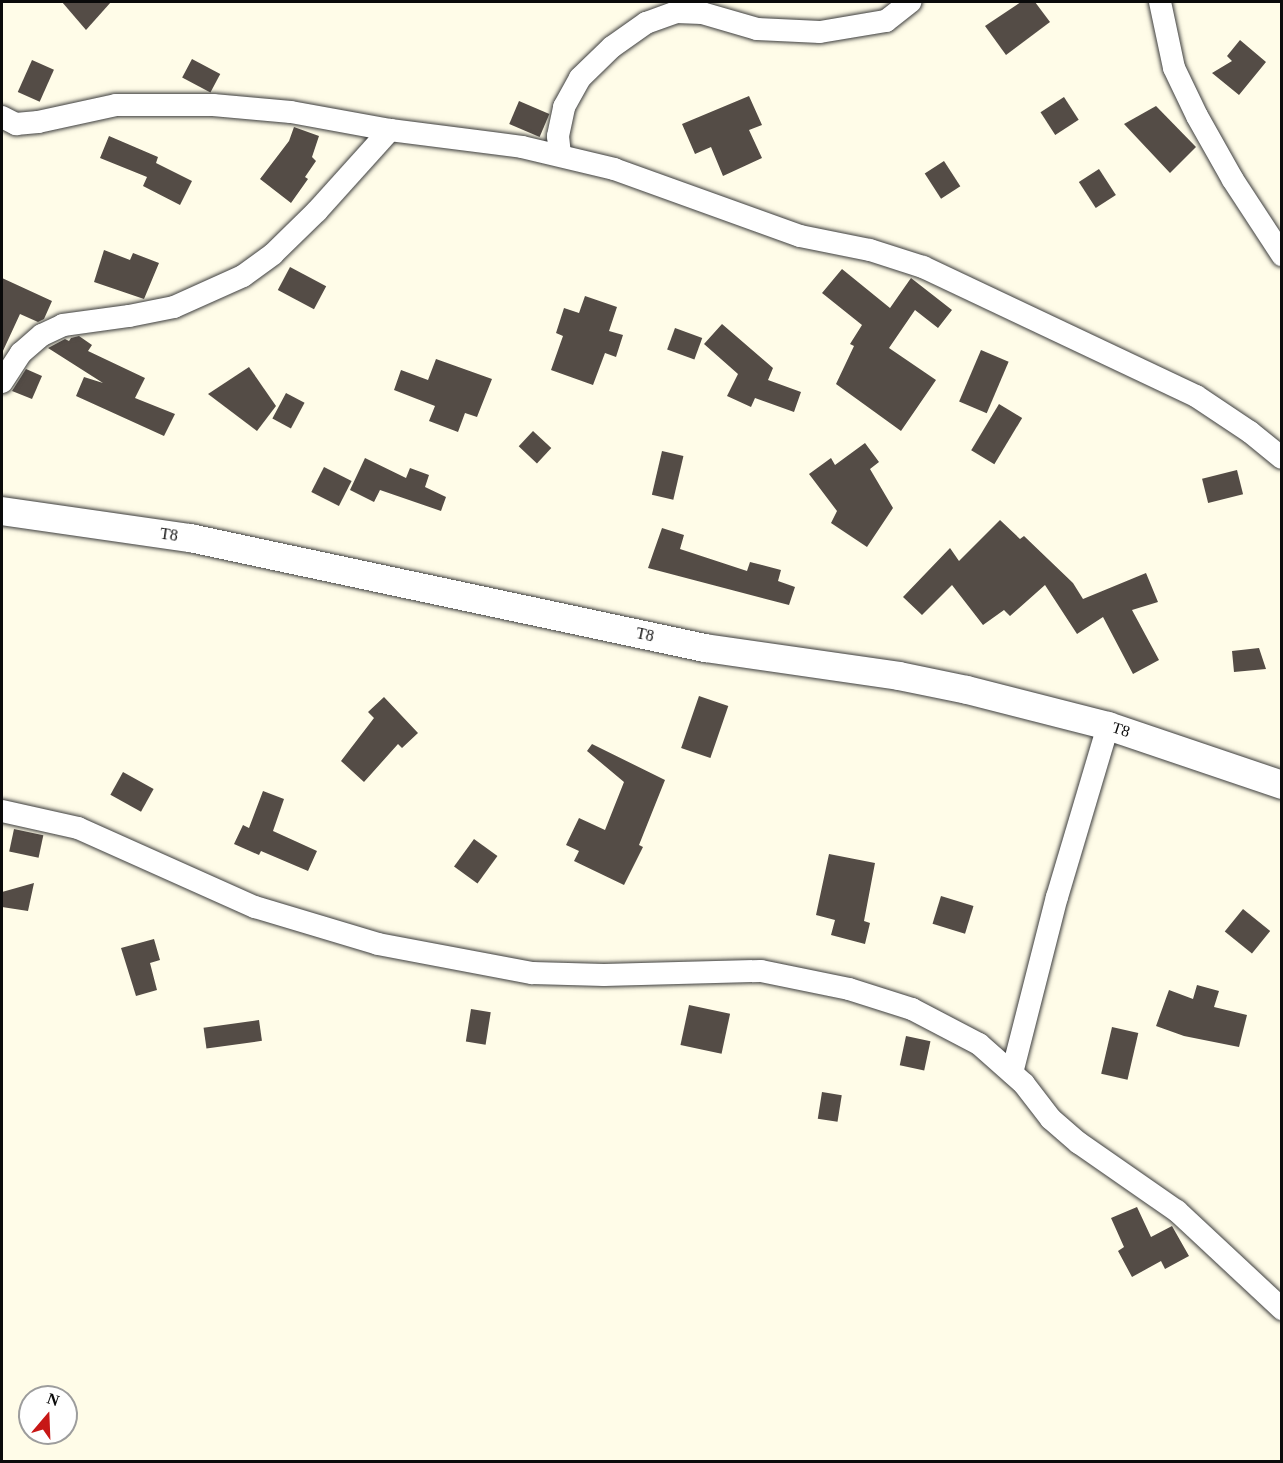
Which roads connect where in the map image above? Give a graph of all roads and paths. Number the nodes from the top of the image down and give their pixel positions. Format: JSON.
{"nodes":[{"id":1,"x":910,"y":2,"type":"edge"},
{"id":2,"x":1161,"y":2,"type":"edge"},
{"id":3,"x":2,"y":117,"type":"edge"},
{"id":4,"x":390,"y":130,"type":"junction"},
{"id":5,"x":560,"y":155,"type":"junction"},
{"id":6,"x":1281,"y":255,"type":"edge"},
{"id":7,"x":2,"y":382,"type":"edge"},
{"id":8,"x":1281,"y":458,"type":"edge"},
{"id":9,"x":2,"y":511,"type":"edge"},
{"id":10,"x":1108,"y":726,"type":"junction"},
{"id":11,"x":1281,"y":785,"type":"edge"},
{"id":12,"x":2,"y":811,"type":"edge"},
{"id":13,"x":1012,"y":1073,"type":"junction"},
{"id":14,"x":1281,"y":1309,"type":"edge"}],
"edges":[{"from":1,"to":5,"type":"street"},
{"from":2,"to":6,"type":"street"},
{"from":3,"to":4,"type":"street"},
{"from":4,"to":5,"type":"street"},
{"from":4,"to":7,"type":"street"},
{"from":5,"to":8,"type":"street"},
{"from":9,"to":10,"type":"street","name":"T8"},
{"from":10,"to":11,"type":"street","name":"T8"},
{"from":10,"to":13,"type":"street"},
{"from":12,"to":13,"type":"street"},
{"from":13,"to":14,"type":"street"}]}
